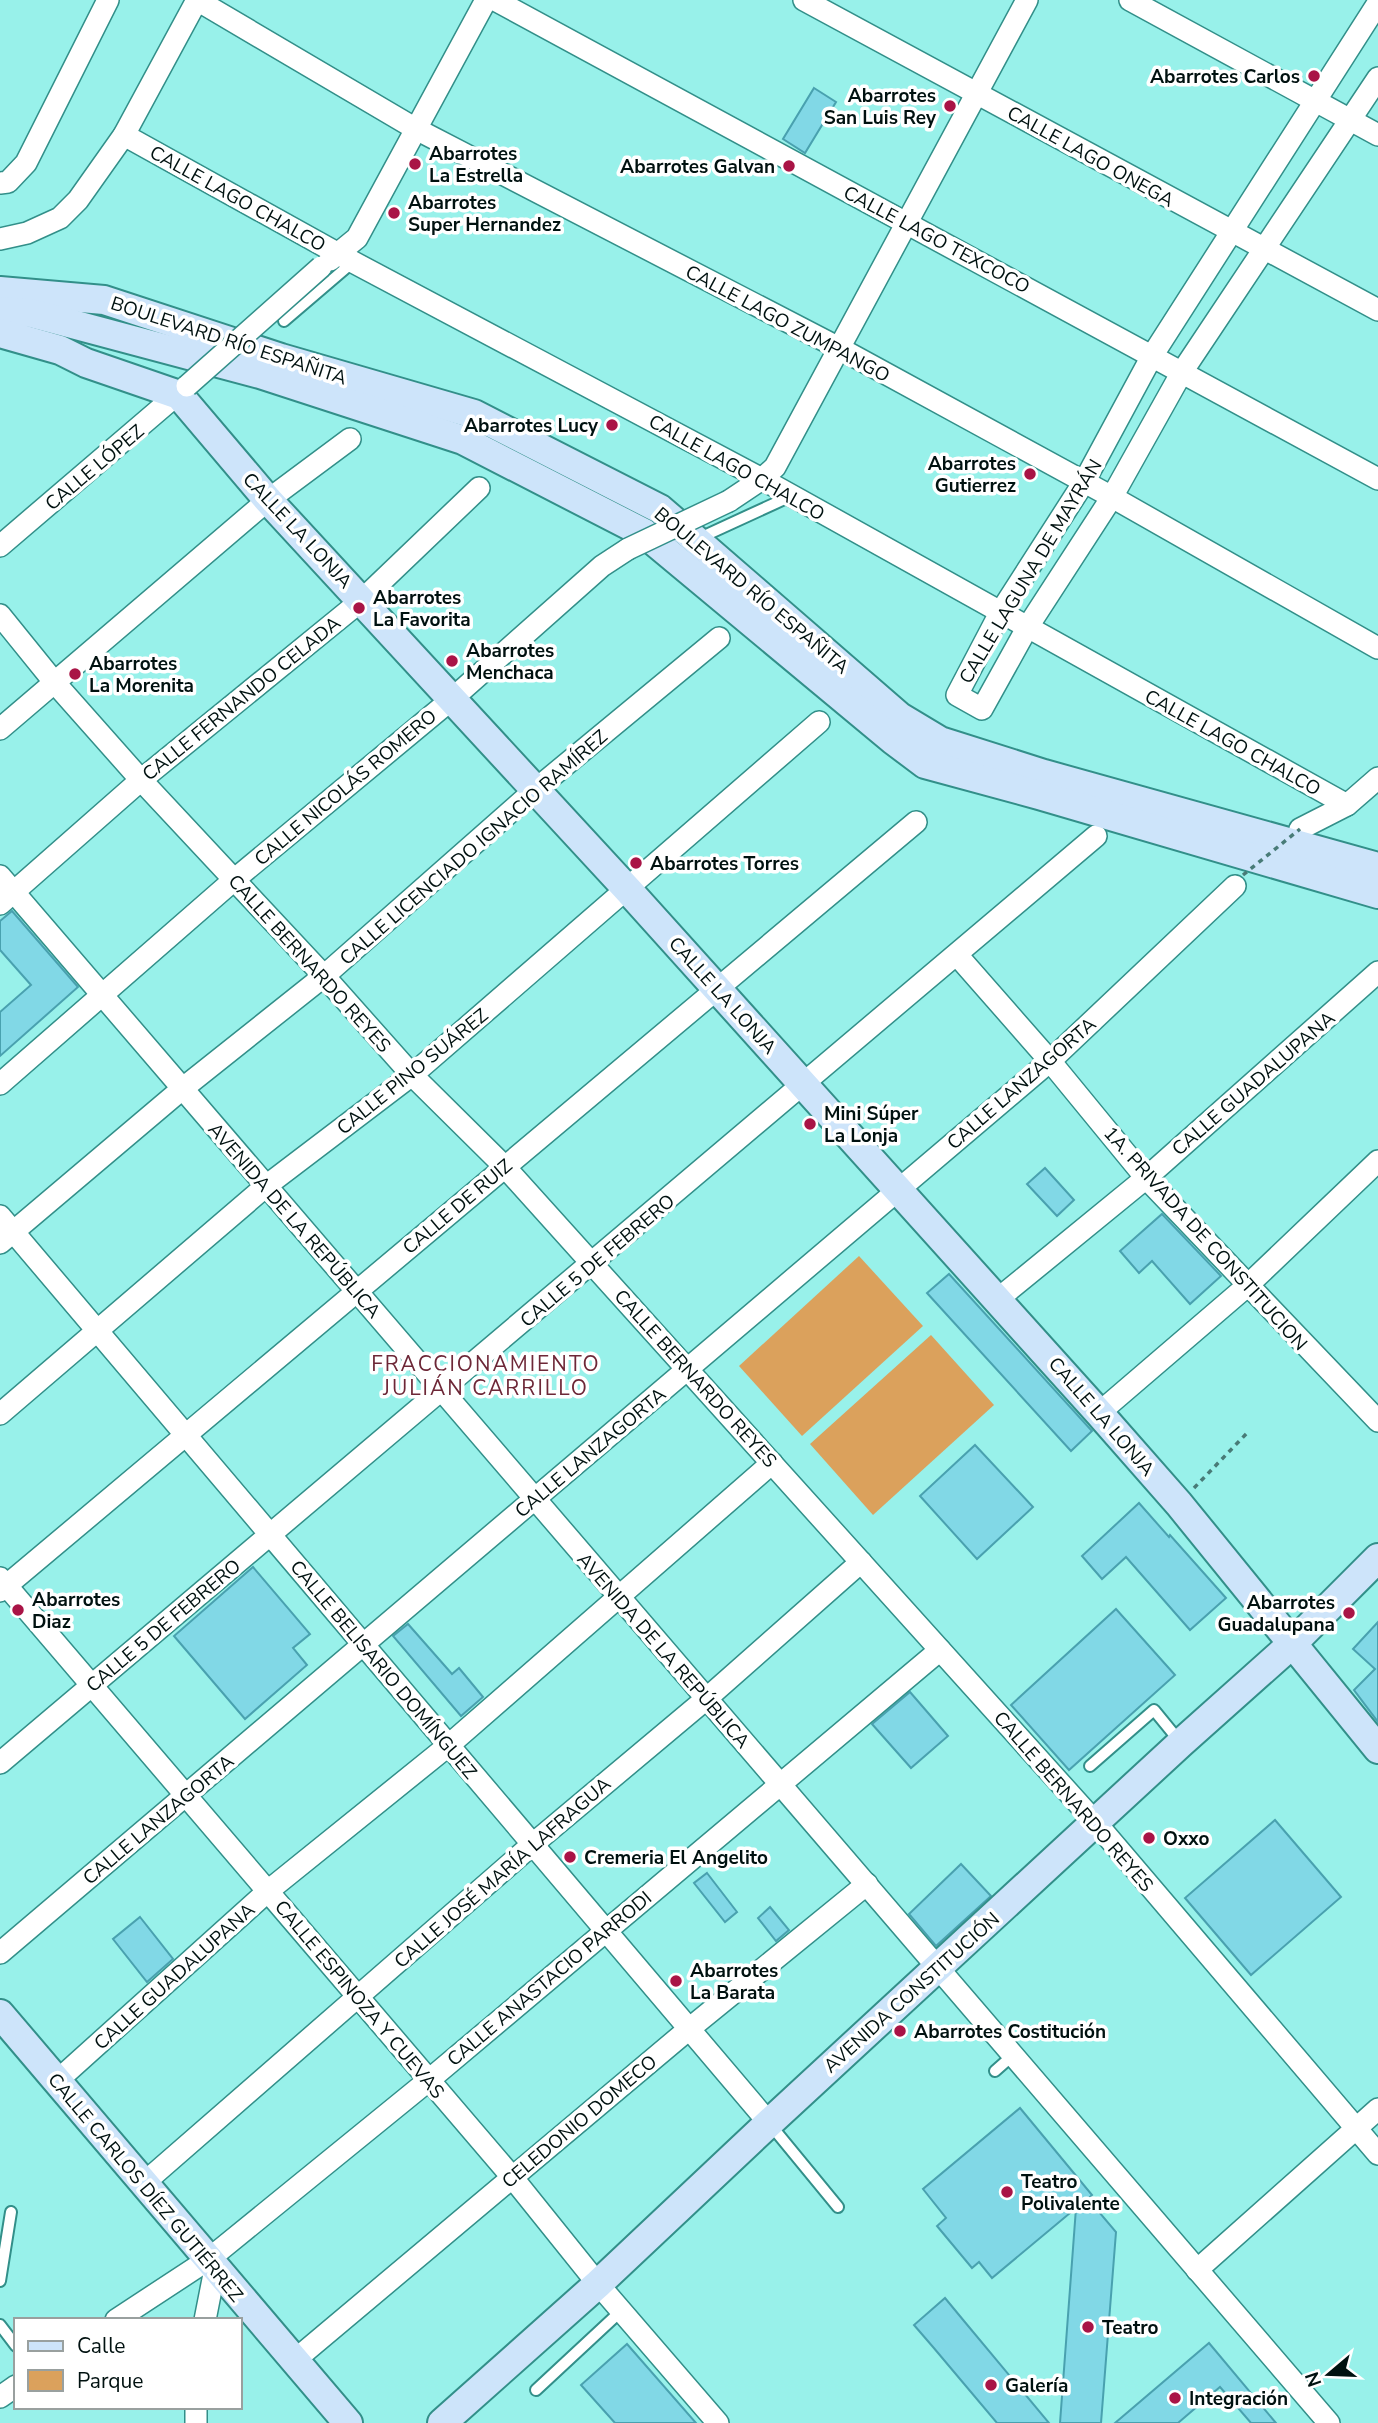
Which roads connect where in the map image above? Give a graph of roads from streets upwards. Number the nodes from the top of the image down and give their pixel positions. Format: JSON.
{"nodes":[{"id":1,"x":108,"y":0,"type":"edge"},
{"id":2,"x":197,"y":0,"type":"edge"},
{"id":3,"x":486,"y":0,"type":"edge"},
{"id":4,"x":495,"y":0,"type":"edge"},
{"id":5,"x":804,"y":0,"type":"edge"},
{"id":6,"x":1027,"y":0,"type":"edge"},
{"id":7,"x":1130,"y":0,"type":"edge"},
{"id":8,"x":1378,"y":4,"type":"edge"},
{"id":9,"x":1378,"y":78,"type":"edge"},
{"id":10,"x":976,"y":94,"type":"junction"},
{"id":11,"x":1316,"y":102,"type":"junction"},
{"id":12,"x":1350,"y":120,"type":"junction"},
{"id":13,"x":416,"y":129,"type":"junction"},
{"id":14,"x":124,"y":135,"type":"junction"},
{"id":15,"x":1378,"y":135,"type":"edge"},
{"id":16,"x":0,"y":183,"type":"edge"},
{"id":17,"x":906,"y":222,"type":"junction"},
{"id":18,"x":1233,"y":233,"type":"junction"},
{"id":19,"x":0,"y":239,"type":"edge"},
{"id":20,"x":1264,"y":250,"type":"junction"},
{"id":21,"x":346,"y":257,"type":"junction"},
{"id":22,"x":0,"y":276,"type":"edge"},
{"id":23,"x":0,"y":291,"type":"edge"},
{"id":24,"x":104,"y":300,"type":"junction"},
{"id":25,"x":1378,"y":310,"type":"edge"},
{"id":26,"x":0,"y":312,"type":"edge"},
{"id":27,"x":0,"y":333,"type":"edge"},
{"id":28,"x":839,"y":348,"type":"junction"},
{"id":29,"x":1152,"y":356,"type":"junction"},
{"id":30,"x":1182,"y":372,"type":"junction"},
{"id":31,"x":183,"y":391,"type":"junction"},
{"id":32,"x":349,"y":439,"type":"dead end"},
{"id":33,"x":762,"y":479,"type":"junction"},
{"id":34,"x":1378,"y":479,"type":"edge"},
{"id":35,"x":1084,"y":482,"type":"junction"},
{"id":36,"x":479,"y":488,"type":"dead end"},
{"id":37,"x":1112,"y":497,"type":"junction"},
{"id":38,"x":268,"y":500,"type":"junction"},
{"id":39,"x":0,"y":546,"type":"edge"},
{"id":40,"x":362,"y":600,"type":"junction"},
{"id":41,"x":1000,"y":613,"type":"junction"},
{"id":42,"x":0,"y":615,"type":"edge"},
{"id":43,"x":1027,"y":628,"type":"junction"},
{"id":44,"x":719,"y":638,"type":"dead end"},
{"id":45,"x":1378,"y":648,"type":"edge"},
{"id":46,"x":55,"y":683,"type":"junction"},
{"id":47,"x":452,"y":699,"type":"junction"},
{"id":48,"x":820,"y":722,"type":"dead end"},
{"id":49,"x":0,"y":729,"type":"edge"},
{"id":50,"x":1378,"y":778,"type":"edge"},
{"id":51,"x":141,"y":780,"type":"junction"},
{"id":52,"x":535,"y":790,"type":"junction"},
{"id":53,"x":1347,"y":805,"type":"junction"},
{"id":54,"x":916,"y":822,"type":"dead end"},
{"id":55,"x":1300,"y":829,"type":"road end"},
{"id":56,"x":1096,"y":836,"type":"dead end"},
{"id":57,"x":1378,"y":867,"type":"edge"},
{"id":58,"x":0,"y":876,"type":"edge"},
{"id":59,"x":235,"y":879,"type":"junction"},
{"id":60,"x":1239,"y":881,"type":"road end"},
{"id":61,"x":628,"y":890,"type":"junction"},
{"id":62,"x":1378,"y":894,"type":"edge"},
{"id":63,"x":7,"y":898,"type":"edge"},
{"id":64,"x":957,"y":955,"type":"junction"},
{"id":65,"x":1378,"y":972,"type":"edge"},
{"id":66,"x":324,"y":976,"type":"junction"},
{"id":67,"x":717,"y":988,"type":"junction"},
{"id":68,"x":102,"y":995,"type":"junction"},
{"id":69,"x":1050,"y":1060,"type":"junction"},
{"id":70,"x":412,"y":1075,"type":"junction"},
{"id":71,"x":0,"y":1084,"type":"edge"},
{"id":72,"x":804,"y":1084,"type":"junction"},
{"id":73,"x":182,"y":1089,"type":"junction"},
{"id":74,"x":1378,"y":1161,"type":"edge"},
{"id":75,"x":504,"y":1166,"type":"junction"},
{"id":76,"x":1146,"y":1178,"type":"junction"},
{"id":77,"x":266,"y":1186,"type":"junction"},
{"id":78,"x":900,"y":1189,"type":"junction"},
{"id":79,"x":4,"y":1230,"type":"edge"},
{"id":80,"x":592,"y":1263,"type":"junction"},
{"id":81,"x":1247,"y":1286,"type":"junction"},
{"id":82,"x":356,"y":1291,"type":"junction"},
{"id":83,"x":998,"y":1299,"type":"junction"},
{"id":84,"x":98,"y":1331,"type":"junction"},
{"id":85,"x":687,"y":1369,"type":"junction"},
{"id":86,"x":442,"y":1391,"type":"junction"},
{"id":87,"x":1099,"y":1413,"type":"junction"},
{"id":88,"x":0,"y":1414,"type":"edge"},
{"id":89,"x":1378,"y":1421,"type":"edge"},
{"id":90,"x":186,"y":1434,"type":"junction"},
{"id":91,"x":772,"y":1463,"type":"junction"},
{"id":92,"x":534,"y":1499,"type":"junction"},
{"id":93,"x":271,"y":1535,"type":"junction"},
{"id":94,"x":1378,"y":1558,"type":"edge"},
{"id":95,"x":861,"y":1562,"type":"junction"},
{"id":96,"x":2,"y":1585,"type":"edge"},
{"id":97,"x":618,"y":1597,"type":"junction"},
{"id":98,"x":363,"y":1644,"type":"junction"},
{"id":99,"x":1292,"y":1644,"type":"junction"},
{"id":100,"x":940,"y":1650,"type":"junction"},
{"id":101,"x":92,"y":1685,"type":"junction"},
{"id":102,"x":706,"y":1699,"type":"junction"},
{"id":103,"x":449,"y":1745,"type":"junction"},
{"id":104,"x":1378,"y":1749,"type":"edge"},
{"id":105,"x":0,"y":1763,"type":"edge"},
{"id":106,"x":779,"y":1784,"type":"junction"},
{"id":107,"x":186,"y":1796,"type":"junction"},
{"id":108,"x":1096,"y":1823,"type":"junction"},
{"id":109,"x":533,"y":1844,"type":"junction"},
{"id":110,"x":867,"y":1884,"type":"junction"},
{"id":111,"x":268,"y":1891,"type":"junction"},
{"id":112,"x":606,"y":1930,"type":"junction"},
{"id":113,"x":0,"y":1953,"type":"edge"},
{"id":114,"x":937,"y":1969,"type":"junction"},
{"id":115,"x":357,"y":1996,"type":"junction"},
{"id":116,"x":0,"y":2014,"type":"edge"},
{"id":117,"x":689,"y":2029,"type":"junction"},
{"id":118,"x":429,"y":2080,"type":"junction"},
{"id":119,"x":57,"y":2081,"type":"junction"},
{"id":120,"x":1378,"y":2109,"type":"edge"},
{"id":121,"x":769,"y":2123,"type":"junction"},
{"id":122,"x":1355,"y":2128,"type":"junction"},
{"id":123,"x":1378,"y":2154,"type":"edge"},
{"id":124,"x":512,"y":2177,"type":"junction"},
{"id":125,"x":144,"y":2183,"type":"junction"},
{"id":126,"x":212,"y":2264,"type":"junction"},
{"id":127,"x":1198,"y":2270,"type":"junction"},
{"id":128,"x":598,"y":2284,"type":"junction"},
{"id":129,"x":119,"y":2318,"type":"edge"},
{"id":130,"x":205,"y":2318,"type":"edge"},
{"id":131,"x":295,"y":2360,"type":"junction"},
{"id":132,"x":348,"y":2423,"type":"edge"},
{"id":133,"x":442,"y":2423,"type":"edge"},
{"id":134,"x":718,"y":2423,"type":"edge"},
{"id":135,"x":1329,"y":2423,"type":"edge"}],
"edges":[{"from":1,"to":16,"type":"street"},
{"from":2,"to":13,"type":"street","name":"CALLE LAGO ZUMPANGO"},
{"from":2,"to":14,"type":"street"},
{"from":3,"to":13,"type":"street","name":"CALLE LÓPEZ"},
{"from":4,"to":17,"type":"street","name":"CALLE LAGO TEXCOCO"},
{"from":5,"to":10,"type":"street","name":"CALLE LAGO ONEGA"},
{"from":6,"to":10,"type":"street","name":"CALLE NICOLÁS ROMERO"},
{"from":7,"to":11,"type":"street"},
{"from":8,"to":11,"type":"street","name":"CALLE LAGUNA DE MAYRÁN"},
{"from":9,"to":12,"type":"street","name":"CALLE LAGUNA DE MAYRÁN"},
{"from":10,"to":17,"type":"street","name":"CALLE NICOLÁS ROMERO"},
{"from":10,"to":18,"type":"street","name":"CALLE LAGO ONEGA"},
{"from":11,"to":12,"type":"street"},
{"from":11,"to":18,"type":"street","name":"CALLE LAGUNA DE MAYRÁN"},
{"from":12,"to":15,"type":"street"},
{"from":12,"to":20,"type":"street","name":"CALLE LAGUNA DE MAYRÁN"},
{"from":13,"to":21,"type":"street","name":"CALLE LÓPEZ"},
{"from":13,"to":28,"type":"street","name":"CALLE LAGO ZUMPANGO"},
{"from":14,"to":19,"type":"street"},
{"from":14,"to":21,"type":"street","name":"CALLE LAGO CHALCO"},
{"from":17,"to":28,"type":"street","name":"CALLE NICOLÁS ROMERO"},
{"from":17,"to":29,"type":"street","name":"CALLE LAGO TEXCOCO"},
{"from":18,"to":20,"type":"street","name":"CALLE LAGO ONEGA"},
{"from":18,"to":29,"type":"street","name":"CALLE LAGUNA DE MAYRÁN"},
{"from":20,"to":25,"type":"street","name":"CALLE LAGO ONEGA"},
{"from":20,"to":30,"type":"street","name":"CALLE LAGUNA DE MAYRÁN"},
{"from":21,"to":31,"type":"street","name":"CALLE LÓPEZ","bridge":true},
{"from":21,"to":33,"type":"street","name":"CALLE LAGO CHALCO"},
{"from":22,"to":24,"type":"main road"},
{"from":23,"to":24,"type":"main road","name":"BOULEVARD RÍO ESPAÑITA"},
{"from":24,"to":57,"type":"main road","name":"BOULEVARD RÍO ESPAÑITA"},
{"from":26,"to":62,"type":"main road","name":"BOULEVARD RÍO ESPAÑITA"},
{"from":27,"to":31,"type":"main road"},
{"from":28,"to":33,"type":"street","name":"CALLE NICOLÁS ROMERO"},
{"from":28,"to":35,"type":"street","name":"CALLE LAGO ZUMPANGO"},
{"from":29,"to":30,"type":"street","name":"CALLE LAGO TEXCOCO"},
{"from":29,"to":35,"type":"street","name":"CALLE LAGUNA DE MAYRÁN"},
{"from":30,"to":34,"type":"street","name":"CALLE LAGO TEXCOCO"},
{"from":30,"to":37,"type":"street","name":"CALLE LAGUNA DE MAYRÁN"},
{"from":31,"to":38,"type":"main road","name":"CALLE LA LONJA"},
{"from":31,"to":39,"type":"street","name":"CALLE LÓPEZ"},
{"from":32,"to":38,"type":"street"},
{"from":33,"to":41,"type":"street","name":"CALLE LAGO CHALCO"},
{"from":33,"to":47,"type":"street","name":"CALLE NICOLÁS ROMERO","bridge":true},
{"from":35,"to":37,"type":"street","name":"CALLE LAGO ZUMPANGO"},
{"from":35,"to":41,"type":"street","name":"CALLE LAGUNA DE MAYRÁN"},
{"from":36,"to":40,"type":"street","name":"CALLE FERNANDO CELADA"},
{"from":37,"to":43,"type":"street","name":"CALLE LAGUNA DE MAYRÁN"},
{"from":37,"to":45,"type":"street","name":"CALLE LAGO ZUMPANGO"},
{"from":38,"to":40,"type":"main road","name":"CALLE LA LONJA"},
{"from":38,"to":46,"type":"street"},
{"from":40,"to":47,"type":"main road","name":"CALLE LA LONJA"},
{"from":40,"to":51,"type":"street","name":"CALLE FERNANDO CELADA"},
{"from":41,"to":43,"type":"street","name":"CALLE LAGO CHALCO"},
{"from":41,"to":43,"type":"street","name":"CALLE LAGUNA DE MAYRÁN"},
{"from":42,"to":46,"type":"street","name":"CALLE BERNARDO REYES"},
{"from":43,"to":53,"type":"street","name":"CALLE LAGO CHALCO"},
{"from":44,"to":52,"type":"street","name":"CALLE LICENCIADO IGNACIO RAMÍREZ"},
{"from":46,"to":49,"type":"street"},
{"from":46,"to":51,"type":"street","name":"CALLE BERNARDO REYES"},
{"from":47,"to":52,"type":"main road","name":"CALLE LA LONJA"},
{"from":47,"to":59,"type":"street","name":"CALLE NICOLÁS ROMERO"},
{"from":48,"to":61,"type":"street","name":"CALLE PINO SUÁREZ"},
{"from":50,"to":53,"type":"street"},
{"from":51,"to":59,"type":"street","name":"CALLE BERNARDO REYES"},
{"from":51,"to":63,"type":"street","name":"CALLE FERNANDO CELADA"},
{"from":52,"to":61,"type":"main road","name":"CALLE LA LONJA"},
{"from":52,"to":66,"type":"street","name":"CALLE LICENCIADO IGNACIO RAMÍREZ"},
{"from":53,"to":55,"type":"street"},
{"from":54,"to":67,"type":"street","name":"CALLE DE RUIZ"},
{"from":56,"to":64,"type":"street","name":"CALLE 5 DE FEBRERO"},
{"from":58,"to":63,"type":"street","name":"AVENIDA DE LA REPÚBLICA"},
{"from":59,"to":66,"type":"street","name":"CALLE BERNARDO REYES"},
{"from":59,"to":68,"type":"street","name":"CALLE NICOLÁS ROMERO"},
{"from":60,"to":69,"type":"street","name":"CALLE LANZAGORTA"},
{"from":61,"to":67,"type":"main road","name":"CALLE LA LONJA"},
{"from":61,"to":70,"type":"street","name":"CALLE PINO SUÁREZ"},
{"from":63,"to":68,"type":"street","name":"AVENIDA DE LA REPÚBLICA"},
{"from":64,"to":69,"type":"street","name":"1A. PRIVADA DE CONSTITUCION"},
{"from":64,"to":72,"type":"street","name":"CALLE 5 DE FEBRERO"},
{"from":65,"to":76,"type":"street","name":"CALLE GUADALUPANA"},
{"from":66,"to":70,"type":"street","name":"CALLE BERNARDO REYES"},
{"from":66,"to":73,"type":"street","name":"CALLE LICENCIADO IGNACIO RAMÍREZ"},
{"from":67,"to":72,"type":"main road","name":"CALLE LA LONJA"},
{"from":67,"to":75,"type":"street","name":"CALLE DE RUIZ"},
{"from":68,"to":71,"type":"street","name":"CALLE NICOLÁS ROMERO"},
{"from":68,"to":73,"type":"street","name":"AVENIDA DE LA REPÚBLICA"},
{"from":69,"to":76,"type":"street","name":"1A. PRIVADA DE CONSTITUCION"},
{"from":69,"to":78,"type":"street","name":"CALLE LANZAGORTA"},
{"from":70,"to":75,"type":"street","name":"CALLE BERNARDO REYES"},
{"from":70,"to":77,"type":"street","name":"CALLE PINO SUÁREZ"},
{"from":72,"to":78,"type":"main road","name":"CALLE LA LONJA"},
{"from":72,"to":80,"type":"street","name":"CALLE 5 DE FEBRERO"},
{"from":73,"to":77,"type":"street","name":"AVENIDA DE LA REPÚBLICA"},
{"from":73,"to":79,"type":"street","name":"CALLE LICENCIADO IGNACIO RAMÍREZ"},
{"from":74,"to":81,"type":"street"},
{"from":75,"to":80,"type":"street","name":"CALLE BERNARDO REYES"},
{"from":75,"to":82,"type":"street","name":"CALLE DE RUIZ"},
{"from":76,"to":81,"type":"street","name":"1A. PRIVADA DE CONSTITUCION"},
{"from":76,"to":83,"type":"street","name":"CALLE GUADALUPANA"},
{"from":77,"to":82,"type":"street","name":"AVENIDA DE LA REPÚBLICA"},
{"from":77,"to":84,"type":"street","name":"CALLE PINO SUÁREZ"},
{"from":78,"to":83,"type":"main road","name":"CALLE LA LONJA"},
{"from":78,"to":85,"type":"street","name":"CALLE LANZAGORTA"},
{"from":79,"to":84,"type":"street","name":"CALLE BELISARIO DOMÍNGUEZ"},
{"from":80,"to":85,"type":"street","name":"CALLE BERNARDO REYES"},
{"from":80,"to":86,"type":"street","name":"CALLE 5 DE FEBRERO"},
{"from":81,"to":87,"type":"street"},
{"from":81,"to":89,"type":"street","name":"1A. PRIVADA DE CONSTITUCION"},
{"from":82,"to":86,"type":"street","name":"AVENIDA DE LA REPÚBLICA"},
{"from":82,"to":90,"type":"street","name":"CALLE DE RUIZ"},
{"from":83,"to":87,"type":"main road","name":"CALLE LA LONJA"},
{"from":84,"to":88,"type":"street","name":"CALLE PINO SUÁREZ"},
{"from":84,"to":90,"type":"street","name":"CALLE BELISARIO DOMÍNGUEZ"},
{"from":85,"to":91,"type":"street","name":"CALLE BERNARDO REYES"},
{"from":85,"to":92,"type":"street","name":"CALLE LANZAGORTA"},
{"from":86,"to":92,"type":"street","name":"AVENIDA DE LA REPÚBLICA"},
{"from":86,"to":93,"type":"street","name":"CALLE 5 DE FEBRERO"},
{"from":87,"to":99,"type":"main road","name":"CALLE LA LONJA"},
{"from":90,"to":93,"type":"street","name":"CALLE BELISARIO DOMÍNGUEZ"},
{"from":90,"to":96,"type":"street","name":"CALLE DE RUIZ"},
{"from":91,"to":95,"type":"street","name":"CALLE BERNARDO REYES"},
{"from":91,"to":97,"type":"street","name":"CALLE GUADALUPANA"},
{"from":92,"to":97,"type":"street","name":"AVENIDA DE LA REPÚBLICA"},
{"from":92,"to":98,"type":"street","name":"CALLE LANZAGORTA"},
{"from":93,"to":98,"type":"street","name":"CALLE BELISARIO DOMÍNGUEZ"},
{"from":93,"to":101,"type":"street","name":"CALLE 5 DE FEBRERO"},
{"from":94,"to":99,"type":"main road","name":"AVENIDA CONSTITUCIÓN"},
{"from":95,"to":100,"type":"street","name":"CALLE BERNARDO REYES"},
{"from":95,"to":102,"type":"street","name":"CALLE JOSÉ MARÍA LAFRAGUA"},
{"from":96,"to":101,"type":"street","name":"CALLE ESPINOZA Y CUEVAS"},
{"from":97,"to":102,"type":"street","name":"AVENIDA DE LA REPÚBLICA"},
{"from":97,"to":103,"type":"street","name":"CALLE GUADALUPANA"},
{"from":98,"to":103,"type":"street","name":"CALLE BELISARIO DOMÍNGUEZ"},
{"from":98,"to":107,"type":"street","name":"CALLE LANZAGORTA"},
{"from":99,"to":104,"type":"main road","name":"CALLE LA LONJA"},
{"from":99,"to":108,"type":"main road","name":"AVENIDA CONSTITUCIÓN"},
{"from":100,"to":106,"type":"street","name":"CALLE ANASTACIO PARRODI"},
{"from":100,"to":108,"type":"street","name":"CALLE BERNARDO REYES"},
{"from":101,"to":105,"type":"street","name":"CALLE 5 DE FEBRERO"},
{"from":101,"to":107,"type":"street","name":"CALLE ESPINOZA Y CUEVAS"},
{"from":102,"to":106,"type":"street","name":"AVENIDA DE LA REPÚBLICA"},
{"from":102,"to":109,"type":"street","name":"CALLE JOSÉ MARÍA LAFRAGUA"},
{"from":103,"to":109,"type":"street","name":"CALLE BELISARIO DOMÍNGUEZ"},
{"from":103,"to":111,"type":"street","name":"CALLE GUADALUPANA"},
{"from":106,"to":110,"type":"street","name":"AVENIDA DE LA REPÚBLICA"},
{"from":106,"to":112,"type":"street","name":"CALLE ANASTACIO PARRODI"},
{"from":107,"to":111,"type":"street","name":"CALLE ESPINOZA Y CUEVAS"},
{"from":107,"to":113,"type":"street","name":"CALLE LANZAGORTA"},
{"from":108,"to":114,"type":"main road","name":"AVENIDA CONSTITUCIÓN"},
{"from":108,"to":122,"type":"street","name":"CALLE BERNARDO REYES"},
{"from":109,"to":112,"type":"street","name":"CALLE BELISARIO DOMÍNGUEZ"},
{"from":109,"to":115,"type":"street","name":"CALLE JOSÉ MARÍA LAFRAGUA"},
{"from":110,"to":114,"type":"street","name":"AVENIDA DE LA REPÚBLICA"},
{"from":110,"to":117,"type":"street","name":"CELEDONIO DOMECO"},
{"from":111,"to":115,"type":"street","name":"CALLE ESPINOZA Y CUEVAS"},
{"from":111,"to":119,"type":"street","name":"CALLE GUADALUPANA"},
{"from":112,"to":117,"type":"street","name":"CALLE BELISARIO DOMÍNGUEZ"},
{"from":112,"to":118,"type":"street","name":"CALLE ANASTACIO PARRODI"},
{"from":114,"to":121,"type":"main road","name":"AVENIDA CONSTITUCIÓN"},
{"from":114,"to":127,"type":"street","name":"AVENIDA DE LA REPÚBLICA"},
{"from":115,"to":118,"type":"street","name":"CALLE ESPINOZA Y CUEVAS"},
{"from":115,"to":125,"type":"street","name":"CALLE JOSÉ MARÍA LAFRAGUA"},
{"from":116,"to":119,"type":"main road","name":"CALLE CARLOS DÍEZ GUTIÉRREZ"},
{"from":117,"to":121,"type":"street","name":"CALLE BELISARIO DOMÍNGUEZ"},
{"from":117,"to":124,"type":"street","name":"CELEDONIO DOMECO"},
{"from":118,"to":124,"type":"street","name":"CALLE ESPINOZA Y CUEVAS"},
{"from":118,"to":126,"type":"street","name":"CALLE ANASTACIO PARRODI"},
{"from":119,"to":125,"type":"main road","name":"CALLE CARLOS DÍEZ GUTIÉRREZ"},
{"from":120,"to":122,"type":"street"},
{"from":121,"to":128,"type":"main road","name":"AVENIDA CONSTITUCIÓN"},
{"from":122,"to":123,"type":"street","name":"CALLE BERNARDO REYES"},
{"from":122,"to":127,"type":"street"},
{"from":124,"to":128,"type":"street","name":"CALLE ESPINOZA Y CUEVAS"},
{"from":124,"to":131,"type":"street","name":"CELEDONIO DOMECO"},
{"from":125,"to":126,"type":"main road","name":"CALLE CARLOS DÍEZ GUTIÉRREZ"},
{"from":126,"to":129,"type":"street","name":"CALLE ANASTACIO PARRODI"},
{"from":126,"to":130,"type":"street"},
{"from":126,"to":131,"type":"main road","name":"CALLE CARLOS DÍEZ GUTIÉRREZ"},
{"from":127,"to":135,"type":"street","name":"AVENIDA DE LA REPÚBLICA"},
{"from":128,"to":133,"type":"main road","name":"AVENIDA CONSTITUCIÓN"},
{"from":128,"to":134,"type":"street","name":"CALLE ESPINOZA Y CUEVAS"},
{"from":131,"to":132,"type":"main road","name":"CALLE CARLOS DÍEZ GUTIÉRREZ"}]}
